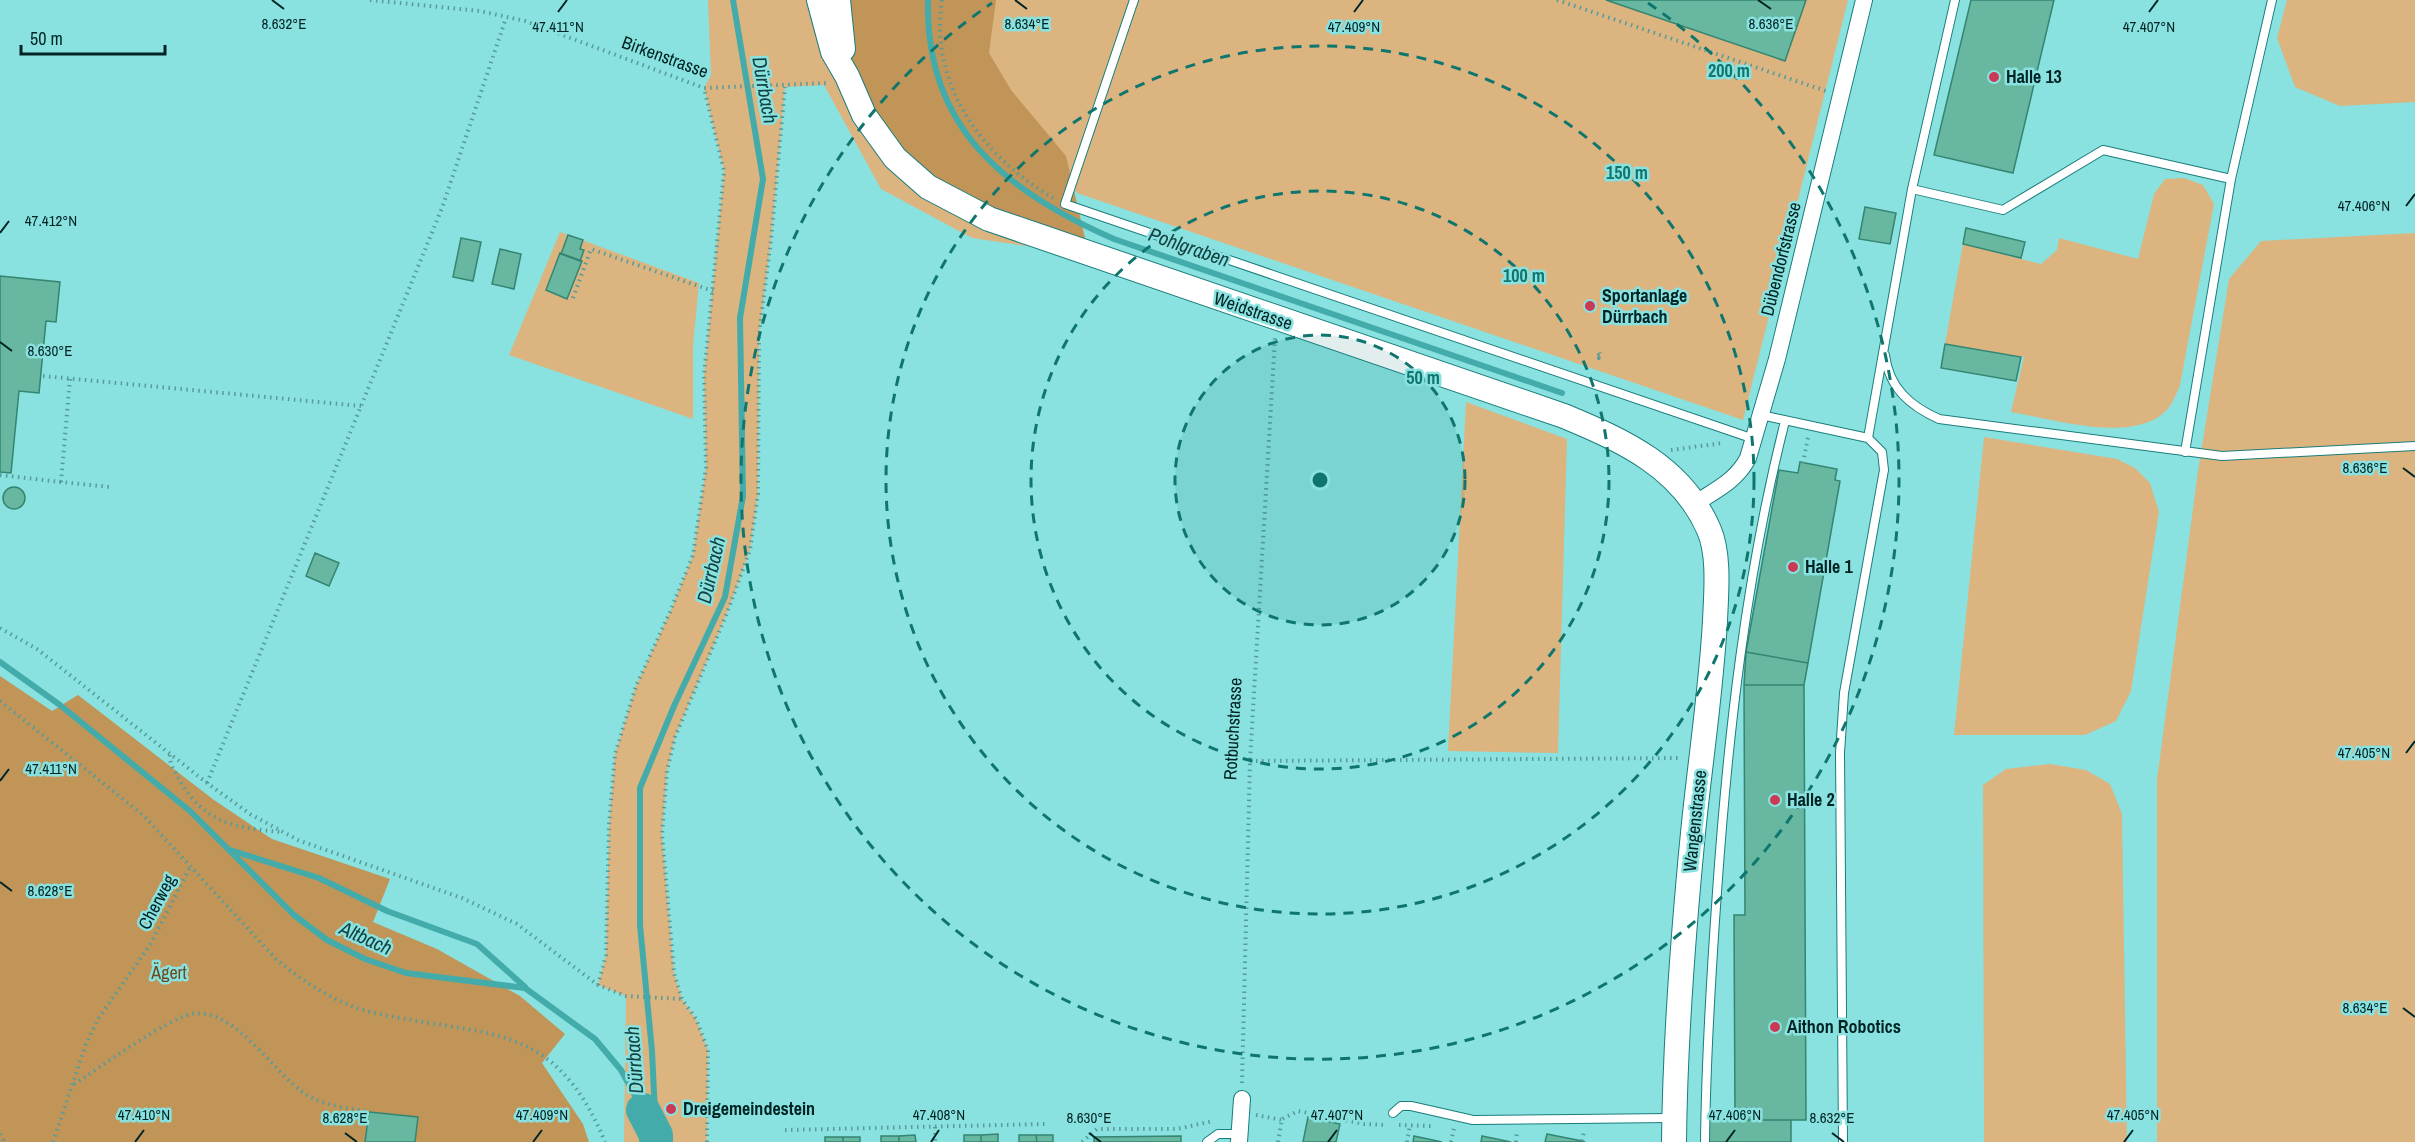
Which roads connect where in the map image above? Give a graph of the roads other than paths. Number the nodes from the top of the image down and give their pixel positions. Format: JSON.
{"nodes":[{"id":1,"x":819,"y":0,"type":"edge"},
{"id":2,"x":838,"y":0,"type":"edge"},
{"id":3,"x":1134,"y":0,"type":"edge"},
{"id":4,"x":1864,"y":0,"type":"edge"},
{"id":5,"x":1955,"y":0,"type":"edge"},
{"id":6,"x":2272,"y":0,"type":"edge"},
{"id":7,"x":847,"y":75,"type":"junction"},
{"id":8,"x":2231,"y":179,"type":"junction"},
{"id":9,"x":1912,"y":189,"type":"junction"},
{"id":10,"x":1886,"y":333,"type":"junction"},
{"id":11,"x":1761,"y":415,"type":"junction"},
{"id":12,"x":1785,"y":421,"type":"junction"},
{"id":13,"x":1868,"y":438,"type":"junction"},
{"id":14,"x":1754,"y":439,"type":"junction"},
{"id":15,"x":2415,"y":446,"type":"edge"},
{"id":16,"x":2185,"y":452,"type":"junction"},
{"id":17,"x":1696,"y":503,"type":"junction"},
{"id":18,"x":1393,"y":1113,"type":"dead end"},
{"id":19,"x":1240,"y":1121,"type":"edge"},
{"id":20,"x":1674,"y":1130,"type":"edge"},
{"id":21,"x":1207,"y":1142,"type":"edge"},
{"id":22,"x":1704,"y":1142,"type":"edge"},
{"id":23,"x":1843,"y":1142,"type":"edge"}],
"edges":[{"from":1,"to":7,"type":"main road","name":"Weidstrasse"},
{"from":2,"to":7,"type":"main road","name":"Weidstrasse"},
{"from":3,"to":14,"type":"lane"},
{"from":4,"to":11,"type":"street","name":"Dübendorfstrasse"},
{"from":5,"to":9,"type":"lane"},
{"from":6,"to":8,"type":"lane"},
{"from":7,"to":17,"type":"main road","name":"Weidstrasse"},
{"from":8,"to":9,"type":"lane"},
{"from":8,"to":16,"type":"lane"},
{"from":9,"to":10,"type":"lane"},
{"from":10,"to":13,"type":"lane"},
{"from":10,"to":16,"type":"lane"},
{"from":11,"to":12,"type":"lane"},
{"from":11,"to":14,"type":"street","name":"Dübendorfstrasse"},
{"from":12,"to":13,"type":"lane"},
{"from":12,"to":22,"type":"lane"},
{"from":13,"to":23,"type":"lane"},
{"from":14,"to":17,"type":"street","name":"Dübendorfstrasse"},
{"from":15,"to":16,"type":"lane"},
{"from":17,"to":20,"type":"main road","name":"Wangenstrasse"},
{"from":18,"to":20,"type":"lane"},
{"from":19,"to":21,"type":"lane"}]}
